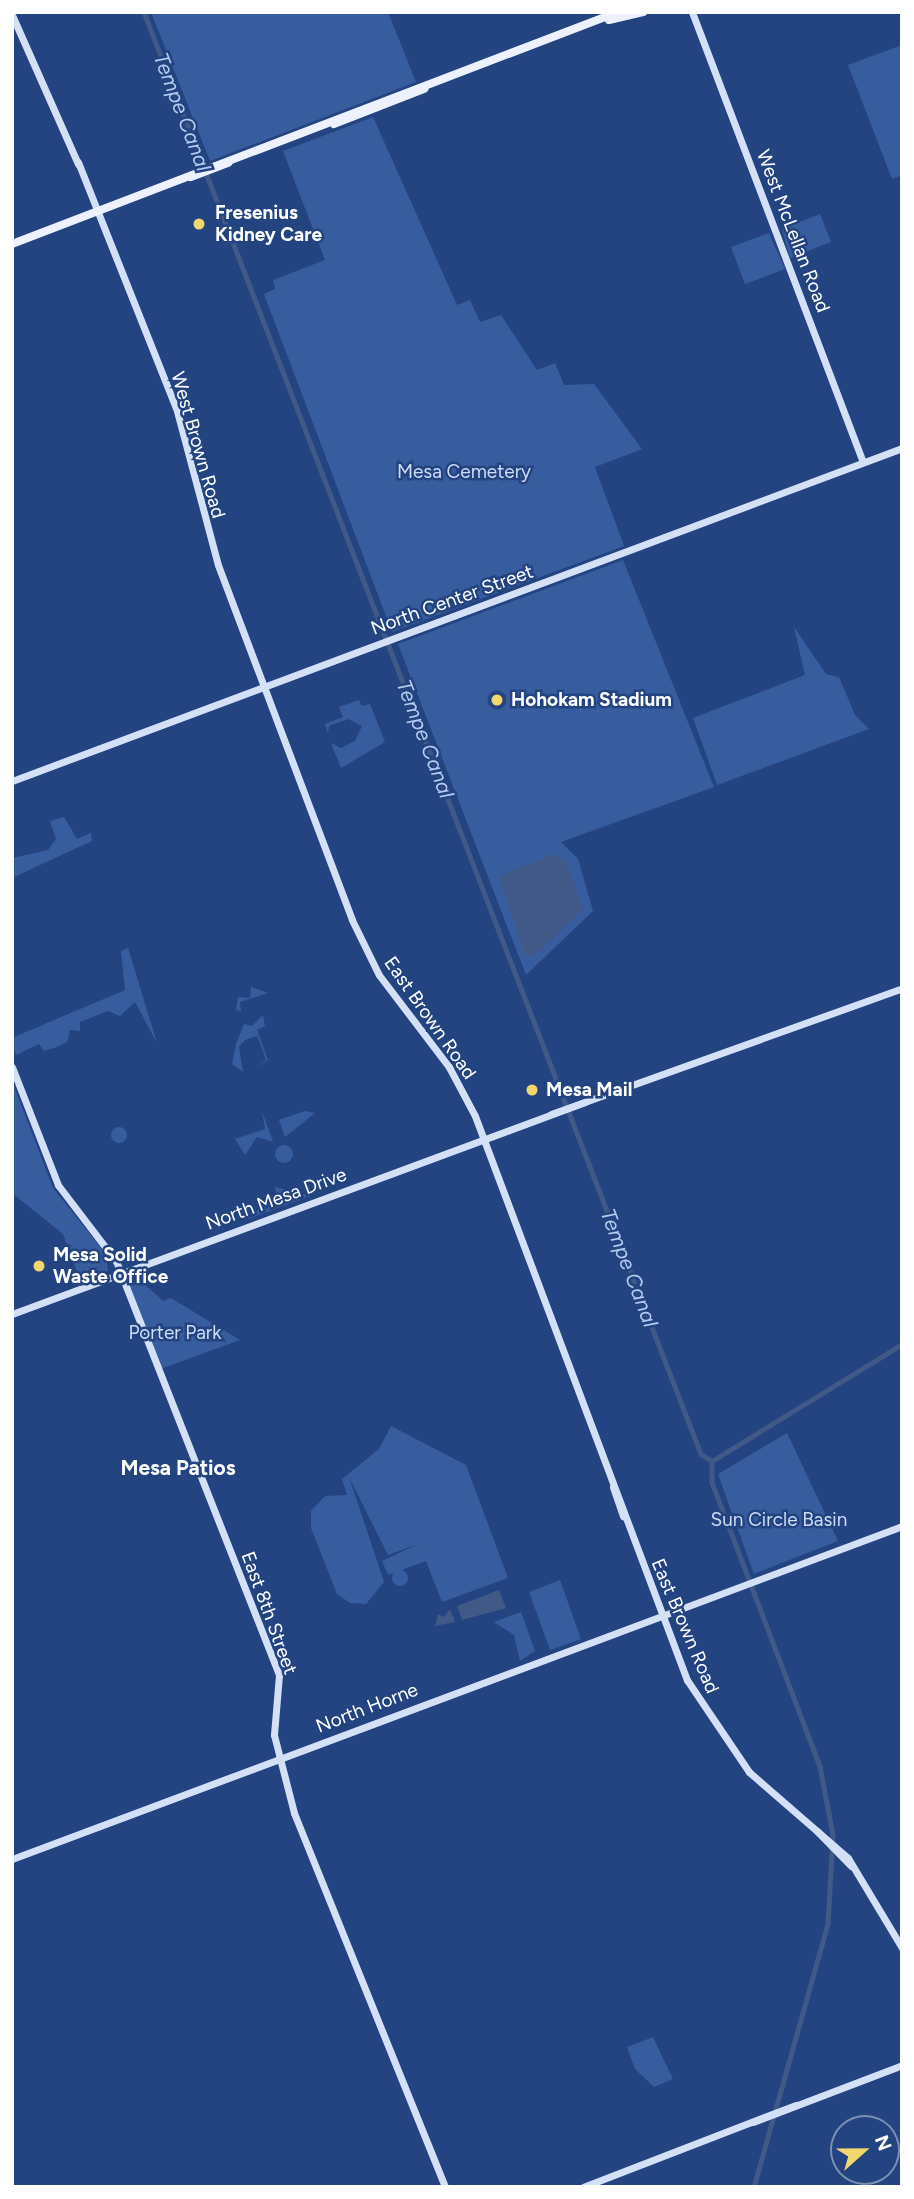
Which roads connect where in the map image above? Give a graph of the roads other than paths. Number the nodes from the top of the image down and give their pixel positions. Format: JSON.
{"nodes":[{"id":1,"x":618,"y":12,"type":"edge"},
{"id":2,"x":643,"y":12,"type":"edge"},
{"id":3,"x":692,"y":12,"type":"edge"},
{"id":4,"x":12,"y":15,"type":"edge"},
{"id":5,"x":608,"y":20,"type":"junction"},
{"id":6,"x":100,"y":212,"type":"junction"},
{"id":7,"x":12,"y":244,"type":"edge"},
{"id":8,"x":902,"y":448,"type":"edge"},
{"id":9,"x":863,"y":462,"type":"junction"},
{"id":10,"x":264,"y":687,"type":"junction"},
{"id":11,"x":12,"y":781,"type":"edge"},
{"id":12,"x":902,"y":988,"type":"edge"},
{"id":13,"x":12,"y":1067,"type":"edge"},
{"id":14,"x":484,"y":1139,"type":"junction"},
{"id":15,"x":121,"y":1273,"type":"junction"},
{"id":16,"x":12,"y":1314,"type":"edge"},
{"id":17,"x":902,"y":1525,"type":"edge"},
{"id":18,"x":661,"y":1614,"type":"junction"},
{"id":19,"x":281,"y":1757,"type":"junction"},
{"id":20,"x":827,"y":1840,"type":"junction"},
{"id":21,"x":12,"y":1859,"type":"edge"},
{"id":22,"x":851,"y":1866,"type":"junction"},
{"id":23,"x":902,"y":1948,"type":"edge"},
{"id":24,"x":902,"y":2065,"type":"edge"},
{"id":25,"x":445,"y":2187,"type":"edge"},
{"id":26,"x":583,"y":2187,"type":"edge"}],
"edges":[{"from":1,"to":5,"type":"main road"},
{"from":2,"to":5,"type":"main road"},
{"from":3,"to":9,"type":"street","name":"West McLellan Road"},
{"from":4,"to":6,"type":"street","name":"West Brown Road"},
{"from":5,"to":6,"type":"main road"},
{"from":6,"to":7,"type":"main road"},
{"from":6,"to":10,"type":"street","name":"West Brown Road"},
{"from":8,"to":9,"type":"street","name":"North Center Street"},
{"from":9,"to":10,"type":"street","name":"North Center Street"},
{"from":10,"to":11,"type":"street","name":"North Center Street"},
{"from":10,"to":14,"type":"street","name":"East Brown Road"},
{"from":12,"to":14,"type":"street","name":"North Mesa Drive"},
{"from":13,"to":15,"type":"street","name":"East 8th Street"},
{"from":14,"to":15,"type":"street","name":"North Mesa Drive"},
{"from":14,"to":18,"type":"street","name":"East Brown Road"},
{"from":15,"to":16,"type":"street","name":"North Mesa Drive"},
{"from":15,"to":19,"type":"street","name":"East 8th Street"},
{"from":17,"to":18,"type":"street","name":"North Horne"},
{"from":18,"to":19,"type":"street","name":"North Horne"},
{"from":18,"to":20,"type":"street","name":"East Brown Road"},
{"from":19,"to":21,"type":"street","name":"North Horne"},
{"from":19,"to":25,"type":"street","name":"East 8th Street"},
{"from":20,"to":22,"type":"street","name":"East Brown Road"},
{"from":20,"to":22,"type":"street","name":"East Brown Road"},
{"from":22,"to":23,"type":"street","name":"East Brown Road"},
{"from":24,"to":26,"type":"street"}]}
